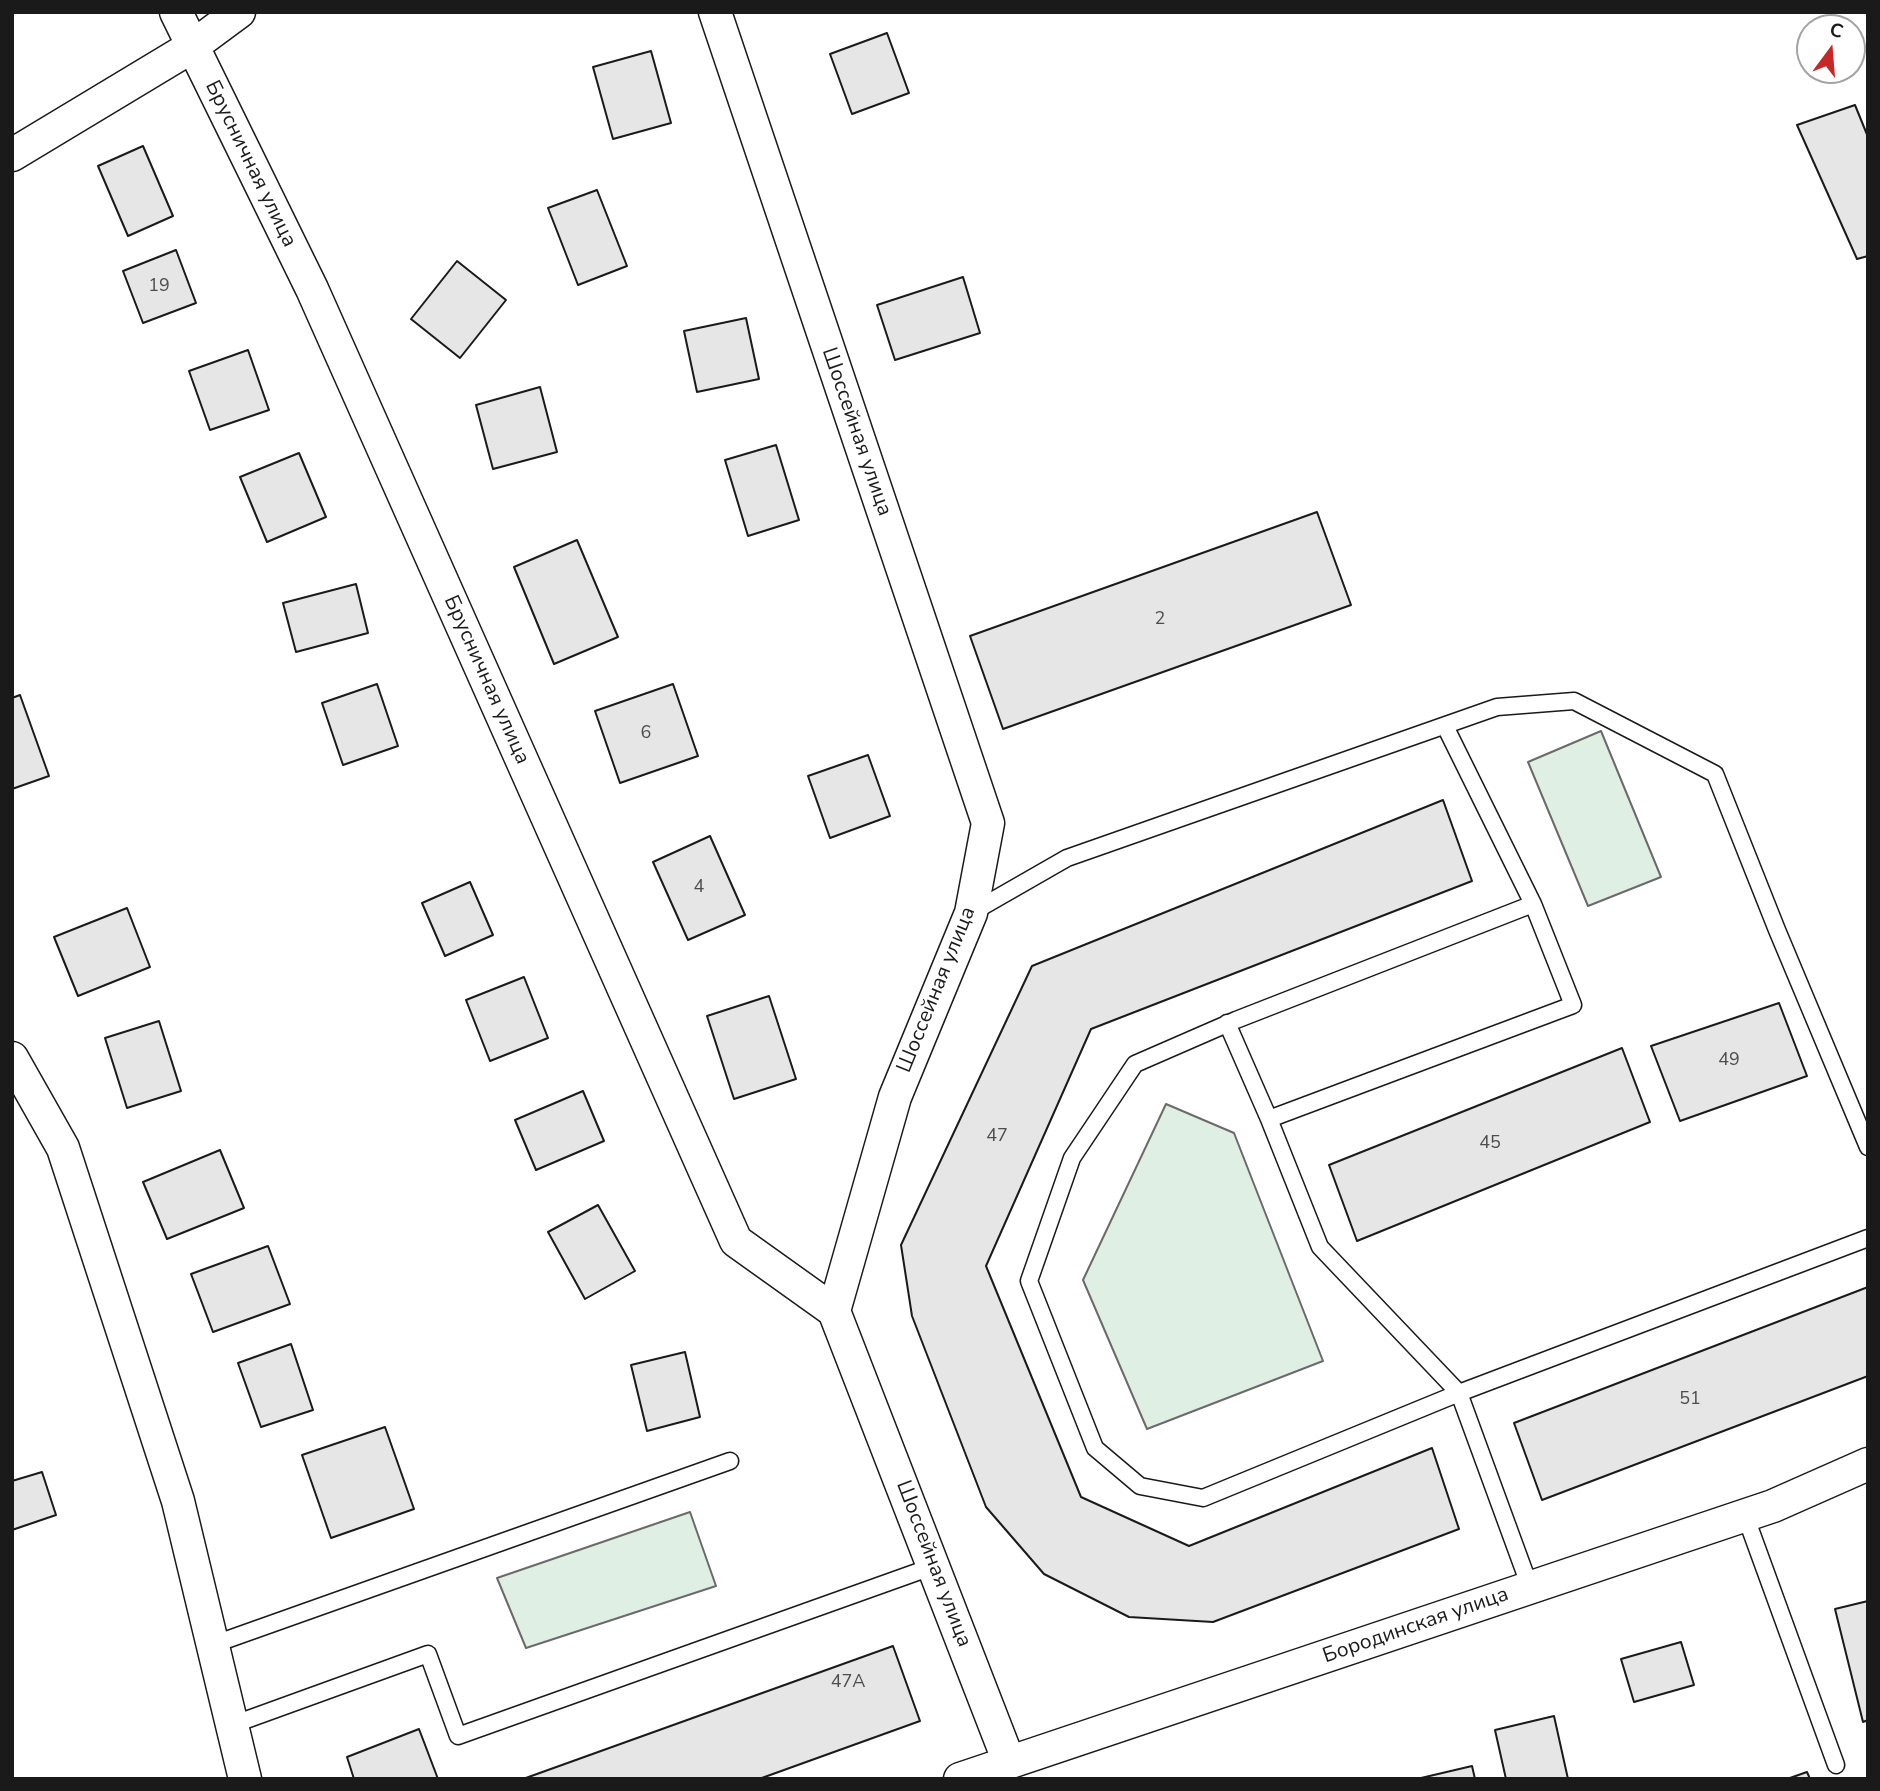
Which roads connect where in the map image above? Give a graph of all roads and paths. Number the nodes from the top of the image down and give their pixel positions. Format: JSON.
{"nodes":[{"id":1,"x":176,"y":12,"type":"edge"},
{"id":2,"x":239,"y":12,"type":"edge"},
{"id":3,"x":715,"y":12,"type":"edge"},
{"id":4,"x":193,"y":46,"type":"junction"},
{"id":5,"x":12,"y":155,"type":"edge"},
{"id":6,"x":1445,"y":726,"type":"junction"},
{"id":7,"x":1533,"y":904,"type":"junction"},
{"id":8,"x":971,"y":913,"type":"junction"},
{"id":9,"x":1227,"y":1023,"type":"junction"},
{"id":10,"x":12,"y":1058,"type":"edge"},
{"id":11,"x":1269,"y":1119,"type":"junction"},
{"id":12,"x":1868,"y":1147,"type":"edge"},
{"id":13,"x":1868,"y":1238,"type":"edge"},
{"id":14,"x":834,"y":1311,"type":"junction"},
{"id":15,"x":1459,"y":1393,"type":"junction"},
{"id":16,"x":730,"y":1461,"type":"dead end"},
{"id":17,"x":1868,"y":1464,"type":"edge"},
{"id":18,"x":1745,"y":1515,"type":"junction"},
{"id":19,"x":934,"y":1566,"type":"junction"},
{"id":20,"x":1531,"y":1587,"type":"junction"},
{"id":21,"x":212,"y":1645,"type":"junction"},
{"id":22,"x":232,"y":1725,"type":"junction"},
{"id":23,"x":1009,"y":1762,"type":"junction"},
{"id":24,"x":1836,"y":1765,"type":"dead end"},
{"id":25,"x":245,"y":1779,"type":"edge"},
{"id":26,"x":960,"y":1779,"type":"edge"}],
"edges":[{"from":1,"to":4,"type":"street","name":"Брусничная улица"},
{"from":2,"to":4,"type":"street"},
{"from":3,"to":8,"type":"street","name":"Шоссейная улица"},
{"from":4,"to":5,"type":"street"},
{"from":4,"to":14,"type":"street","name":"Брусничная улица"},
{"from":6,"to":7,"type":"lane"},
{"from":6,"to":8,"type":"lane"},
{"from":6,"to":12,"type":"lane"},
{"from":7,"to":9,"type":"lane"},
{"from":7,"to":11,"type":"lane"},
{"from":8,"to":14,"type":"street","name":"Шоссейная улица"},
{"from":9,"to":11,"type":"lane"},
{"from":9,"to":15,"type":"lane"},
{"from":10,"to":21,"type":"street"},
{"from":11,"to":15,"type":"lane"},
{"from":13,"to":15,"type":"lane"},
{"from":14,"to":19,"type":"street","name":"Шоссейная улица"},
{"from":15,"to":20,"type":"lane"},
{"from":16,"to":21,"type":"lane"},
{"from":17,"to":18,"type":"street","name":"Бородинская улица"},
{"from":18,"to":20,"type":"street","name":"Бородинская улица"},
{"from":18,"to":24,"type":"lane"},
{"from":19,"to":22,"type":"lane"},
{"from":19,"to":23,"type":"street","name":"Шоссейная улица"},
{"from":20,"to":23,"type":"street","name":"Бородинская улица"},
{"from":21,"to":22,"type":"street"},
{"from":22,"to":25,"type":"street"},
{"from":23,"to":26,"type":"street","name":"Бородинская улица"}]}
